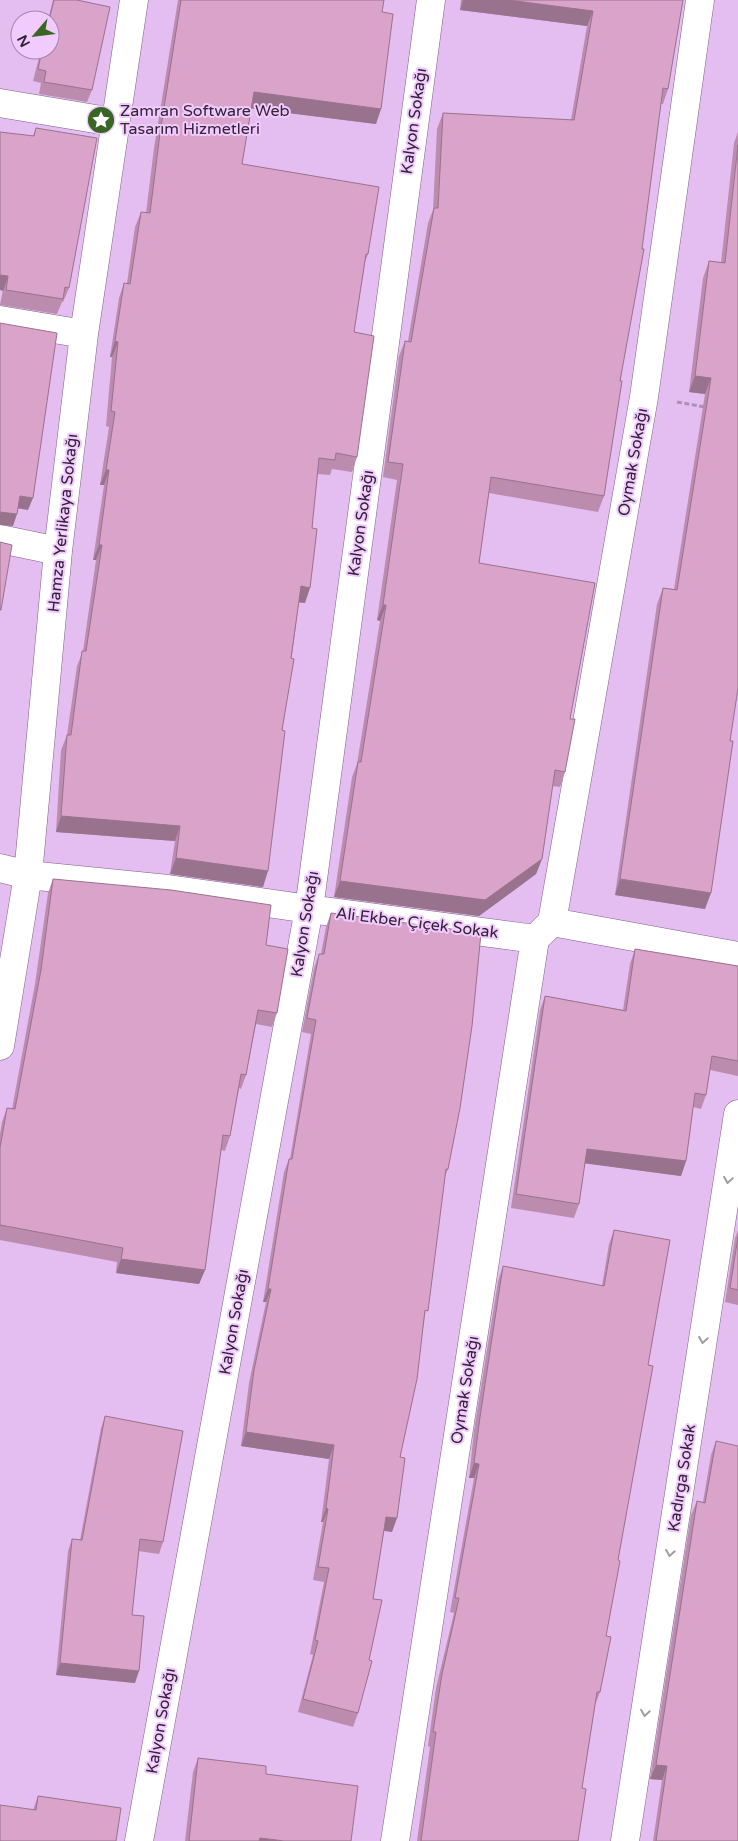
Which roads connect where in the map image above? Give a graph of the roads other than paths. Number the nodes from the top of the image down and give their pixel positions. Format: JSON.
{"nodes":[{"id":1,"x":134,"y":0,"type":"edge"},
{"id":2,"x":431,"y":0,"type":"edge"},
{"id":3,"x":700,"y":0,"type":"edge"},
{"id":4,"x":0,"y":103,"type":"edge"},
{"id":5,"x":115,"y":124,"type":"junction"},
{"id":6,"x":0,"y":320,"type":"edge"},
{"id":7,"x":84,"y":334,"type":"junction"},
{"id":8,"x":0,"y":540,"type":"edge"},
{"id":9,"x":58,"y":551,"type":"junction"},
{"id":10,"x":0,"y":868,"type":"edge"},
{"id":11,"x":28,"y":875,"type":"junction"},
{"id":12,"x":309,"y":910,"type":"junction"},
{"id":13,"x":544,"y":930,"type":"junction"},
{"id":14,"x":738,"y":956,"type":"edge"},
{"id":15,"x":0,"y":1046,"type":"edge"},
{"id":16,"x":738,"y":1114,"type":"edge"},
{"id":17,"x":139,"y":1841,"type":"edge"},
{"id":18,"x":395,"y":1841,"type":"edge"},
{"id":19,"x":625,"y":1841,"type":"edge"}],
"edges":[{"from":1,"to":5,"type":"street","name":"Hamza Yerlikaya Sokağı"},
{"from":2,"to":12,"type":"street","name":"Kalyon Sokağı"},
{"from":3,"to":13,"type":"street","name":"Oymak Sokağı"},
{"from":4,"to":5,"type":"street"},
{"from":5,"to":7,"type":"street","name":"Hamza Yerlikaya Sokağı"},
{"from":6,"to":7,"type":"street"},
{"from":7,"to":9,"type":"street","name":"Hamza Yerlikaya Sokağı"},
{"from":8,"to":9,"type":"street"},
{"from":9,"to":11,"type":"street","name":"Hamza Yerlikaya Sokağı"},
{"from":10,"to":11,"type":"street","name":"Ali Ekber Çiçek Sokak"},
{"from":11,"to":12,"type":"street","name":"Ali Ekber Çiçek Sokak"},
{"from":11,"to":15,"type":"street","name":"Hamza Yerlikaya Sokağı"},
{"from":12,"to":13,"type":"street","name":"Ali Ekber Çiçek Sokak"},
{"from":12,"to":17,"type":"street","name":"Kalyon Sokağı"},
{"from":13,"to":14,"type":"street","name":"Ali Ekber Çiçek Sokak"},
{"from":13,"to":18,"type":"street","name":"Oymak Sokağı"},
{"from":16,"to":19,"type":"street","name":"Kadırga Sokak","one_way":true}]}
